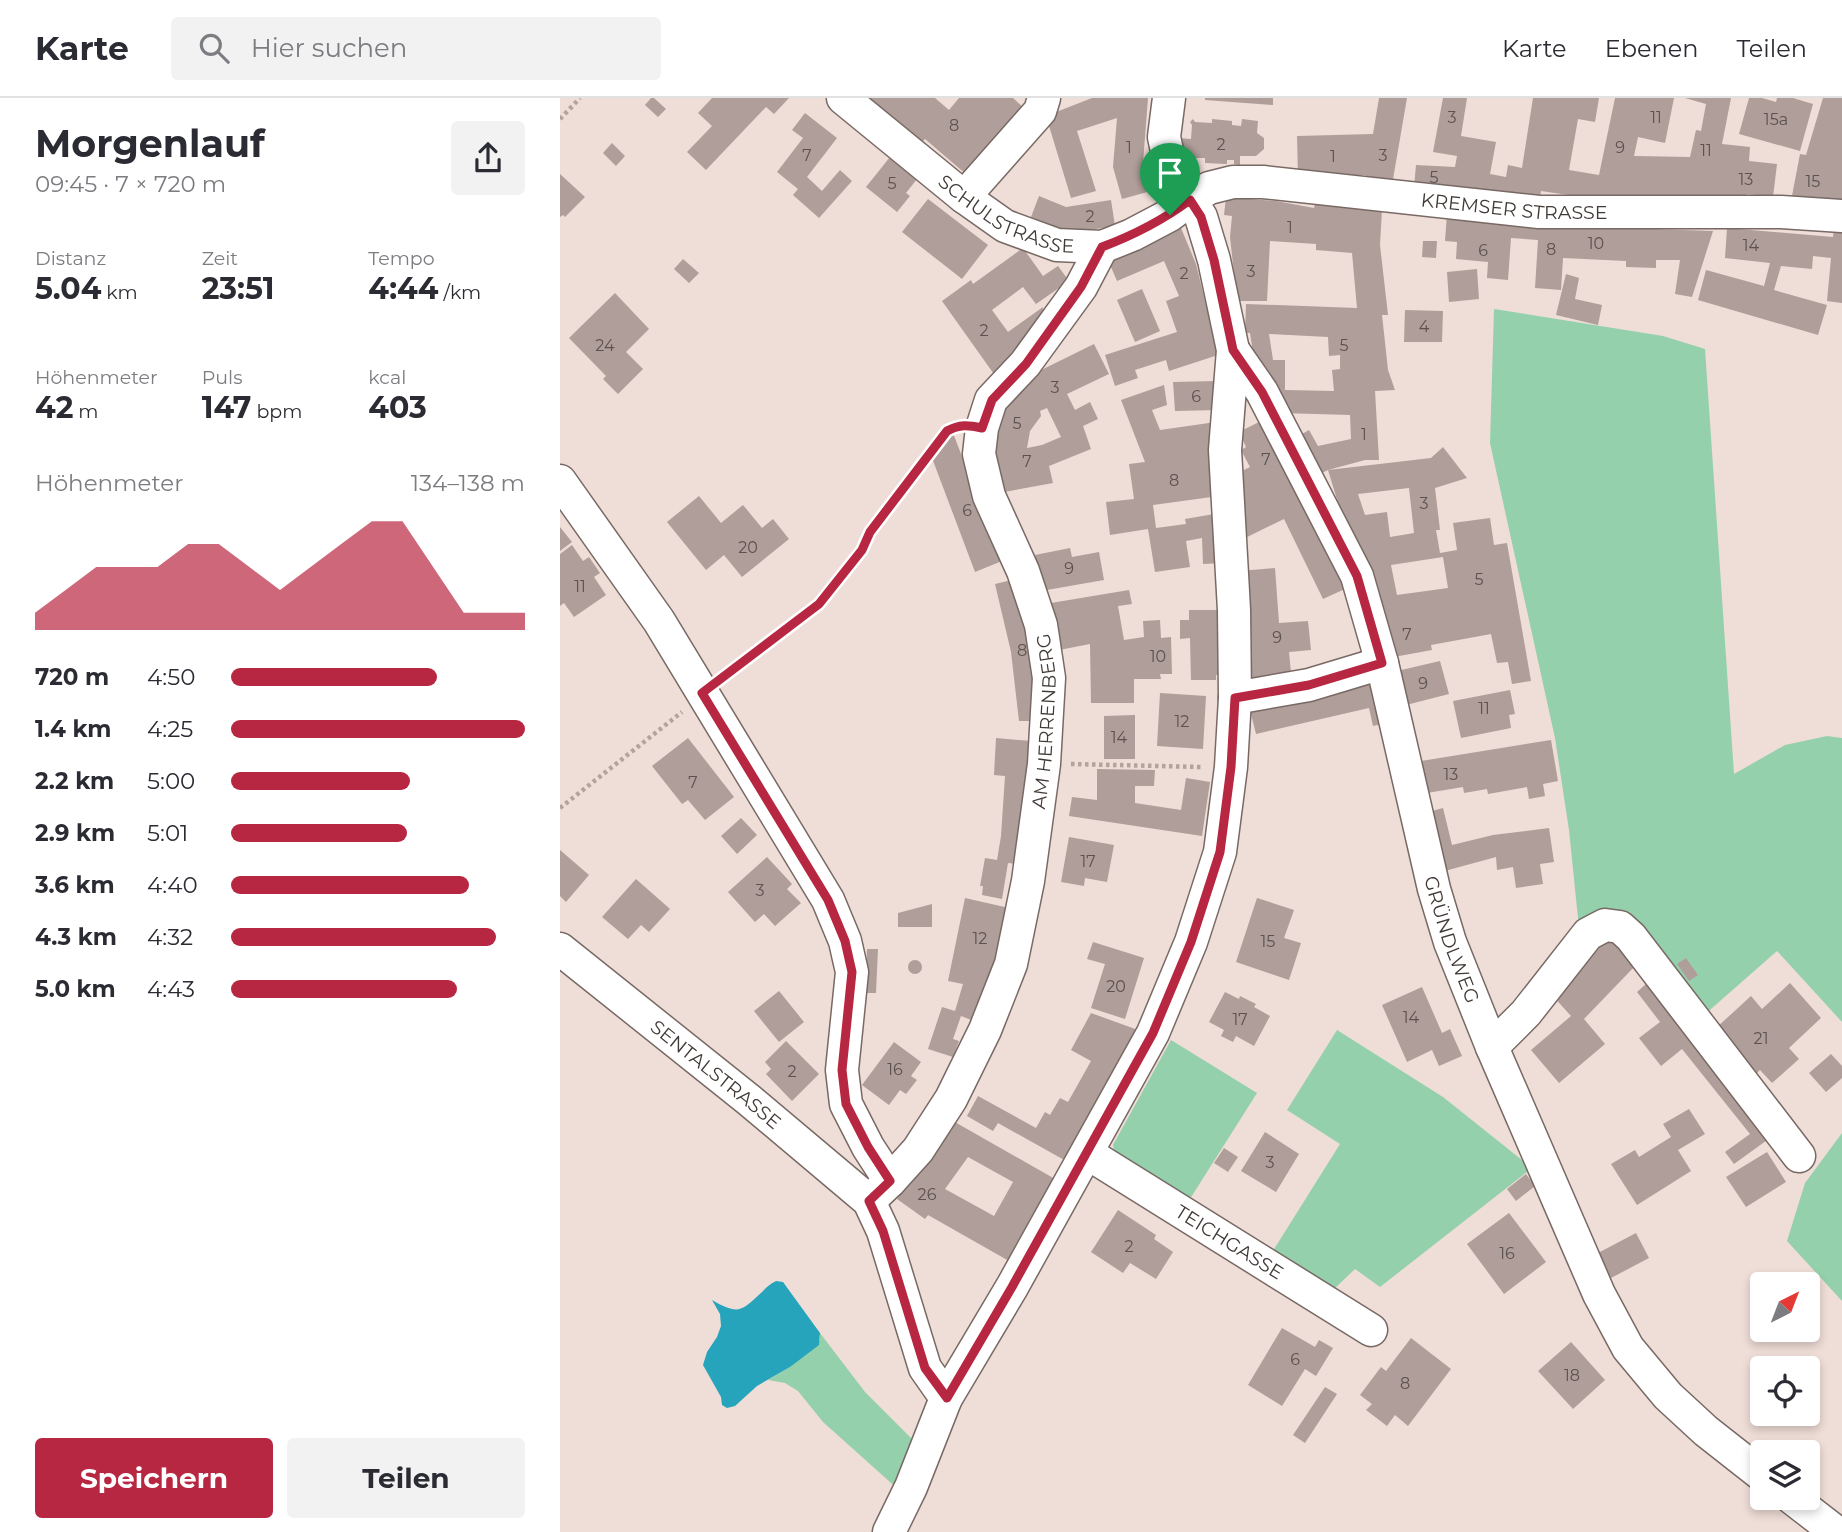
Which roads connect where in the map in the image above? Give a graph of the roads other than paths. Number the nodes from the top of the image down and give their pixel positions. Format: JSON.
{"nodes":[{"id":1,"x":843,"y":98,"type":"edge"},
{"id":2,"x":1044,"y":98,"type":"edge"},
{"id":3,"x":1169,"y":98,"type":"edge"},
{"id":4,"x":964,"y":197,"type":"junction"},
{"id":5,"x":1190,"y":200,"type":"junction"},
{"id":6,"x":1842,"y":216,"type":"edge"},
{"id":7,"x":1102,"y":247,"type":"junction"},
{"id":8,"x":1233,"y":350,"type":"junction"},
{"id":9,"x":560,"y":481,"type":"edge"},
{"id":10,"x":1382,"y":663,"type":"junction"},
{"id":11,"x":1235,"y":698,"type":"junction"},
{"id":12,"x":560,"y":948,"type":"edge"},
{"id":13,"x":1492,"y":1047,"type":"junction"},
{"id":14,"x":1087,"y":1153,"type":"junction"},
{"id":15,"x":1799,"y":1156,"type":"dead end"},
{"id":16,"x":879,"y":1191,"type":"junction"},
{"id":17,"x":1371,"y":1330,"type":"dead end"},
{"id":18,"x":947,"y":1398,"type":"junction"},
{"id":19,"x":1750,"y":1466,"type":"edge"},
{"id":20,"x":1808,"y":1510,"type":"edge"},
{"id":21,"x":889,"y":1532,"type":"edge"},
{"id":22,"x":1836,"y":1532,"type":"edge"}],
"edges":[{"from":1,"to":4,"type":"street","name":"SCHULSTRASSE"},
{"from":2,"to":4,"type":"street"},
{"from":3,"to":5,"type":"street"},
{"from":4,"to":7,"type":"street","name":"SCHULSTRASSE"},
{"from":5,"to":6,"type":"street","name":"KREMSER STRASSE"},
{"from":5,"to":7,"type":"street","name":"SCHULSTRASSE"},
{"from":5,"to":8,"type":"street"},
{"from":7,"to":16,"type":"street","name":"AM HERRENBERG"},
{"from":8,"to":10,"type":"street","name":"GRÜNDLWEG"},
{"from":8,"to":11,"type":"street"},
{"from":9,"to":16,"type":"street"},
{"from":10,"to":11,"type":"street"},
{"from":10,"to":13,"type":"street","name":"GRÜNDLWEG"},
{"from":11,"to":14,"type":"street"},
{"from":12,"to":16,"type":"street","name":"SENTALSTRASSE"},
{"from":13,"to":15,"type":"street"},
{"from":13,"to":19,"type":"street","name":"GRÜNDLWEG"},
{"from":14,"to":17,"type":"street","name":"TEICHGASSE"},
{"from":14,"to":18,"type":"street"},
{"from":16,"to":18,"type":"street"},
{"from":18,"to":21,"type":"street"},
{"from":20,"to":22,"type":"street"}]}
